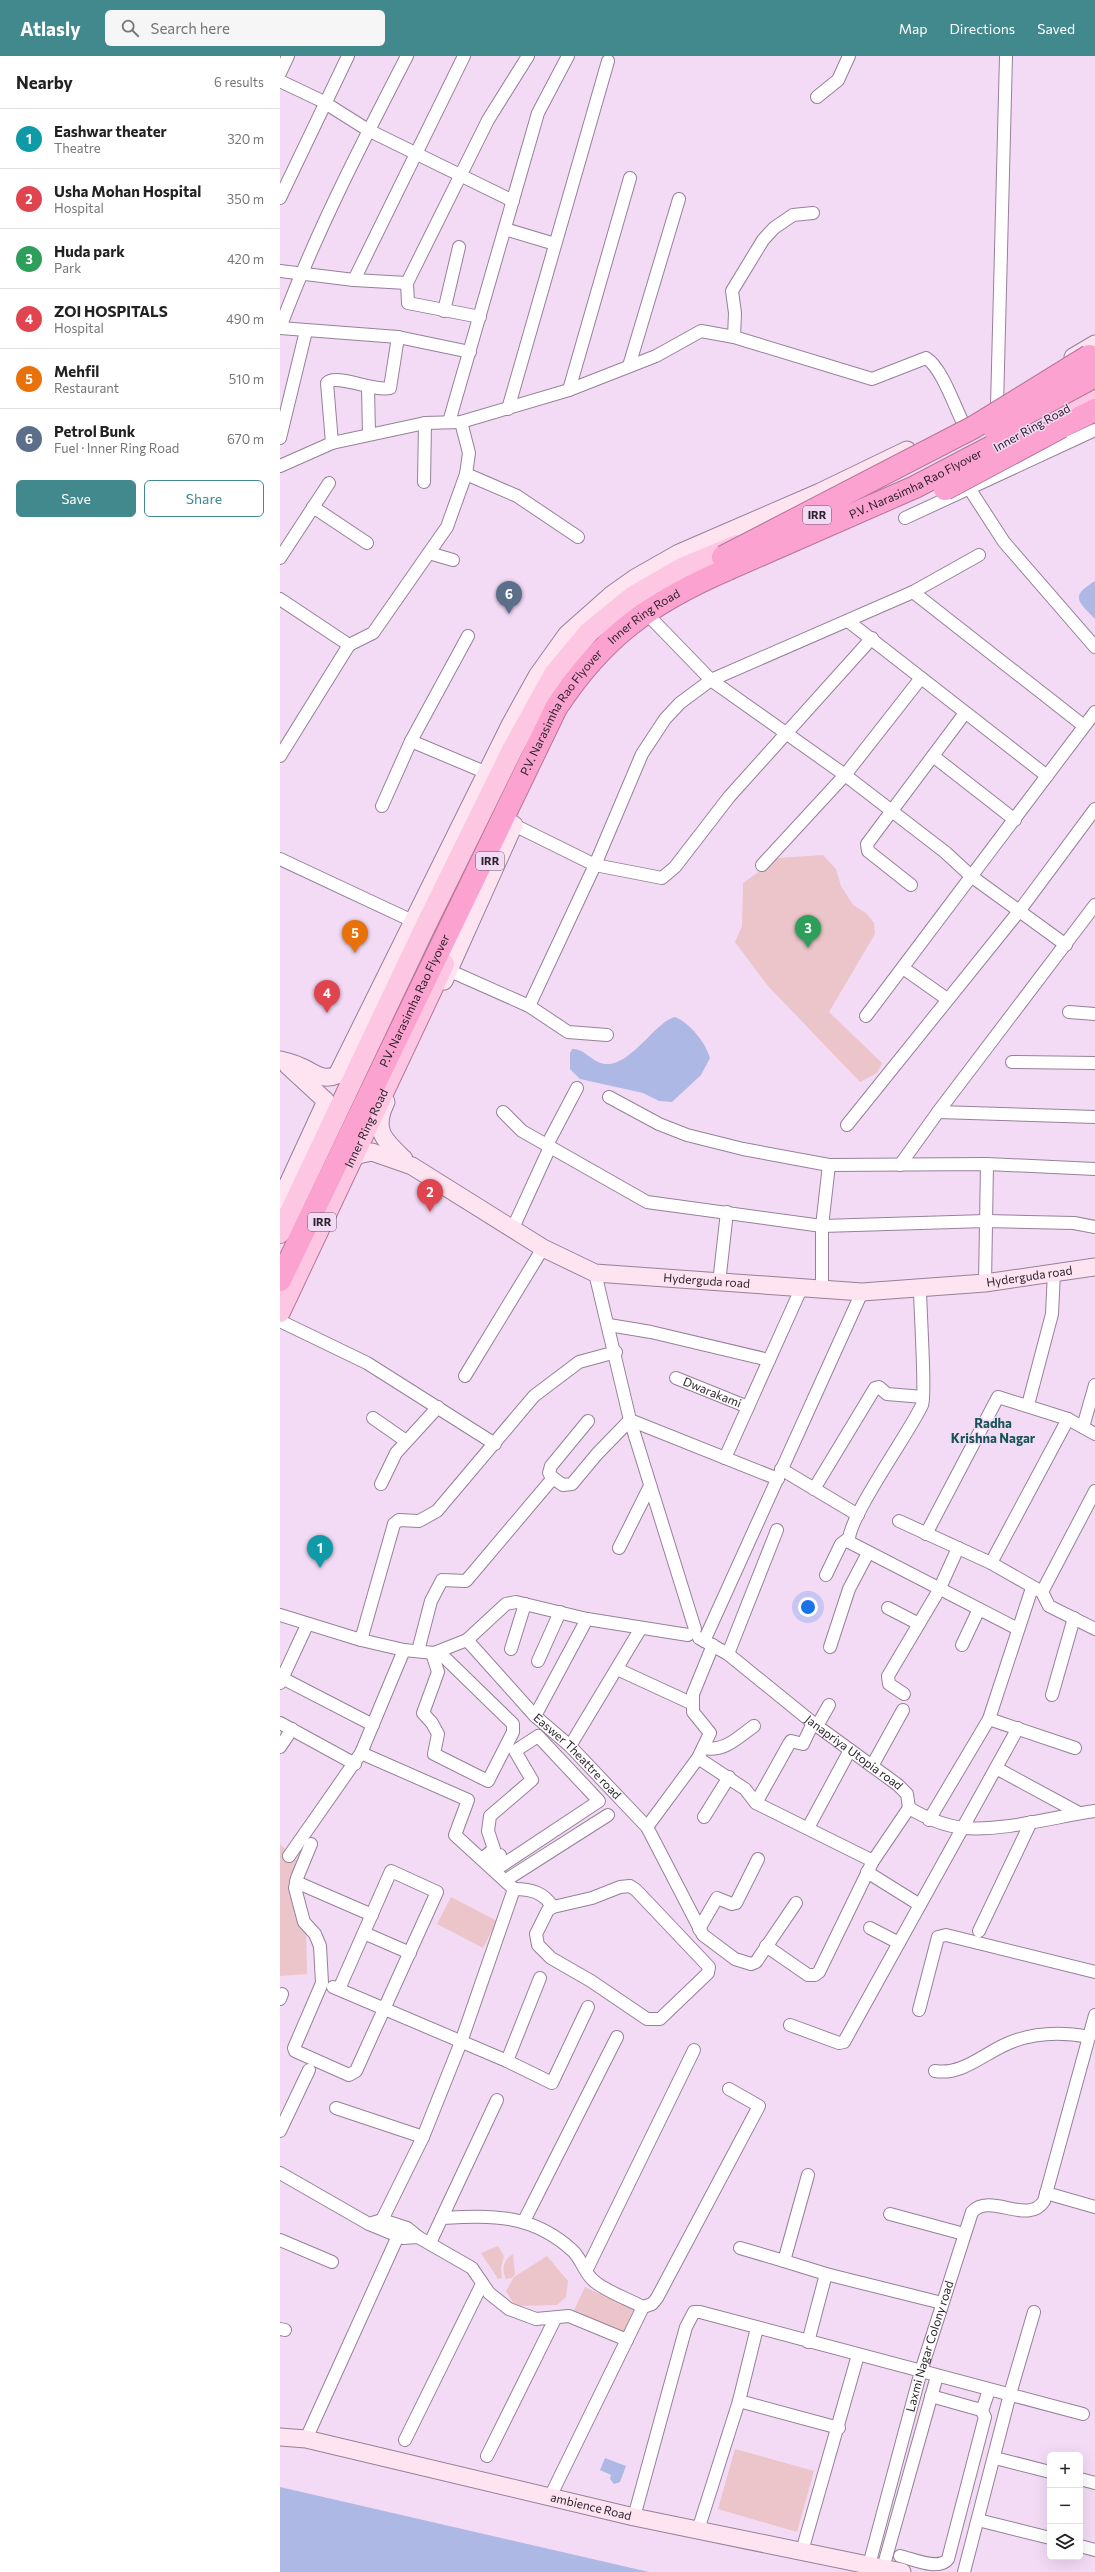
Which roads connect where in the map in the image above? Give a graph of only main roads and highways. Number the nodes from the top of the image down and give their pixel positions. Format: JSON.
{"nodes":[{"id":1,"x":1094,"y":360,"type":"edge"},
{"id":2,"x":1095,"y":391,"type":"edge"},
{"id":3,"x":1095,"y":395,"type":"edge"},
{"id":4,"x":1095,"y":410,"type":"edge"},
{"id":5,"x":725,"y":562,"type":"junction"},
{"id":6,"x":280,"y":1233,"type":"edge"},
{"id":7,"x":280,"y":1253,"type":"edge"},
{"id":8,"x":280,"y":1280,"type":"edge"},
{"id":9,"x":280,"y":1312,"type":"edge"}],
"edges":[{"from":1,"to":5,"type":"main road","name":"Inner Ring Road","number":"IRR"},
{"from":1,"to":5,"type":"highway","name":"P.V. Narasimha Rao Flyover","bridge":true},
{"from":2,"to":5,"type":"highway","name":"P.V. Narasimha Rao Flyover","bridge":true},
{"from":3,"to":5,"type":"main road","name":"Inner Ring Road","number":"IRR"},
{"from":4,"to":5,"type":"highway","bridge":true},
{"from":5,"to":6,"type":"main road","name":"Inner Ring Road","number":"IRR"},
{"from":5,"to":7,"type":"highway","name":"P.V. Narasimha Rao Flyover"},
{"from":5,"to":8,"type":"highway","name":"P.V. Narasimha Rao Flyover"},
{"from":5,"to":9,"type":"main road","name":"Inner Ring Road","number":"IRR"}]}
